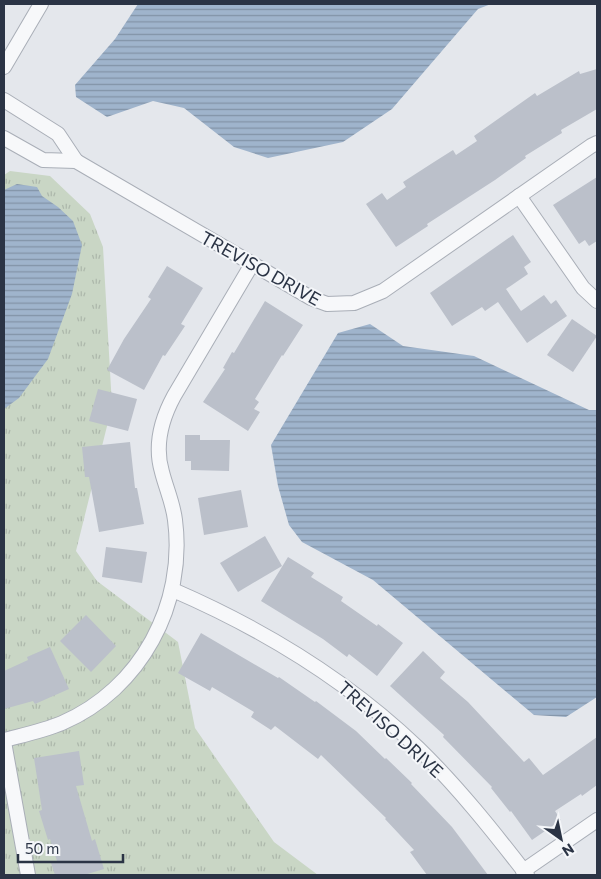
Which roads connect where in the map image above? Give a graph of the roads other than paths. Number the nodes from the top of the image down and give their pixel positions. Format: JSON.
{"nodes":[{"id":1,"x":41,"y":4,"type":"edge"},
{"id":2,"x":4,"y":67,"type":"edge"},
{"id":3,"x":4,"y":100,"type":"edge"},
{"id":4,"x":4,"y":138,"type":"edge"},
{"id":5,"x":597,"y":143,"type":"edge"},
{"id":6,"x":76,"y":161,"type":"junction"},
{"id":7,"x":519,"y":196,"type":"junction"},
{"id":8,"x":252,"y":264,"type":"junction"},
{"id":9,"x":597,"y":301,"type":"edge"},
{"id":10,"x":173,"y":590,"type":"junction"},
{"id":11,"x":4,"y":741,"type":"edge"},
{"id":12,"x":597,"y":820,"type":"edge"},
{"id":13,"x":525,"y":873,"type":"edge"},
{"id":14,"x":28,"y":875,"type":"edge"}],
"edges":[{"from":1,"to":2,"type":"street"},
{"from":3,"to":6,"type":"street","name":"TREVISO DRIVE"},
{"from":4,"to":6,"type":"street","name":"TREVISO DRIVE"},
{"from":5,"to":7,"type":"street","name":"TREVISO DRIVE"},
{"from":6,"to":8,"type":"street","name":"TREVISO DRIVE"},
{"from":7,"to":8,"type":"street","name":"TREVISO DRIVE"},
{"from":7,"to":9,"type":"street"},
{"from":8,"to":10,"type":"street"},
{"from":10,"to":11,"type":"street"},
{"from":10,"to":13,"type":"street","name":"TREVISO DRIVE"},
{"from":11,"to":14,"type":"street"},
{"from":12,"to":13,"type":"street"}]}
